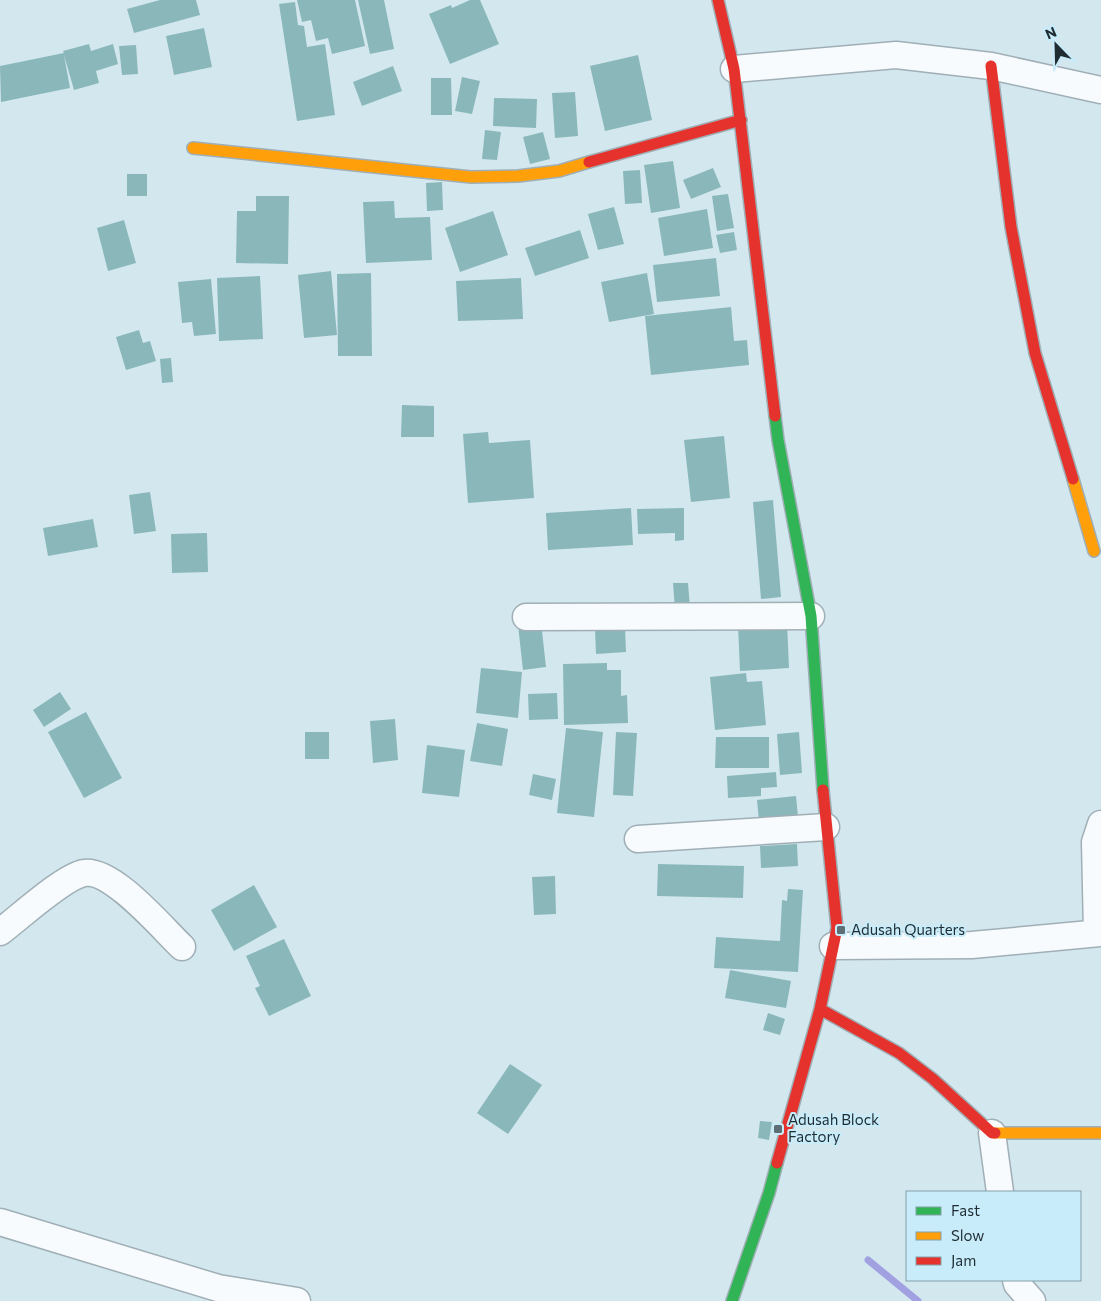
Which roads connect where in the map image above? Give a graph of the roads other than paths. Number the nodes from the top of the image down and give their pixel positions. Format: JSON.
{"nodes":[{"id":1,"x":718,"y":0,"type":"edge"},
{"id":2,"x":991,"y":66,"type":"junction"},
{"id":3,"x":734,"y":69,"type":"junction"},
{"id":4,"x":1101,"y":90,"type":"edge"},
{"id":5,"x":741,"y":120,"type":"junction"},
{"id":6,"x":193,"y":148,"type":"dead end"},
{"id":7,"x":1094,"y":551,"type":"dead end"},
{"id":8,"x":812,"y":616,"type":"junction"},
{"id":9,"x":526,"y":617,"type":"dead end"},
{"id":10,"x":1101,"y":824,"type":"edge"},
{"id":11,"x":826,"y":827,"type":"junction"},
{"id":12,"x":638,"y":839,"type":"dead end"},
{"id":13,"x":0,"y":932,"type":"edge"},
{"id":14,"x":1099,"y":933,"type":"edge"},
{"id":15,"x":833,"y":946,"type":"junction"},
{"id":16,"x":182,"y":947,"type":"dead end"},
{"id":17,"x":820,"y":1009,"type":"junction"},
{"id":18,"x":992,"y":1133,"type":"junction"},
{"id":19,"x":1101,"y":1133,"type":"edge"},
{"id":20,"x":1000,"y":1191,"type":"edge"},
{"id":21,"x":0,"y":1222,"type":"edge"},
{"id":22,"x":1016,"y":1281,"type":"edge"},
{"id":23,"x":297,"y":1301,"type":"edge"},
{"id":24,"x":732,"y":1301,"type":"edge"},
{"id":25,"x":1032,"y":1301,"type":"edge"}],
"edges":[{"from":1,"to":3,"type":"street"},
{"from":2,"to":3,"type":"street"},
{"from":2,"to":4,"type":"street"},
{"from":2,"to":7,"type":"street"},
{"from":3,"to":5,"type":"street"},
{"from":5,"to":6,"type":"street"},
{"from":5,"to":8,"type":"street"},
{"from":8,"to":9,"type":"street"},
{"from":8,"to":11,"type":"street"},
{"from":10,"to":14,"type":"street"},
{"from":11,"to":12,"type":"street"},
{"from":11,"to":15,"type":"street"},
{"from":13,"to":16,"type":"street"},
{"from":14,"to":15,"type":"street"},
{"from":15,"to":17,"type":"street"},
{"from":17,"to":18,"type":"street"},
{"from":17,"to":24,"type":"street"},
{"from":18,"to":19,"type":"street"},
{"from":18,"to":20,"type":"street"},
{"from":21,"to":23,"type":"street"},
{"from":22,"to":25,"type":"street"}]}
